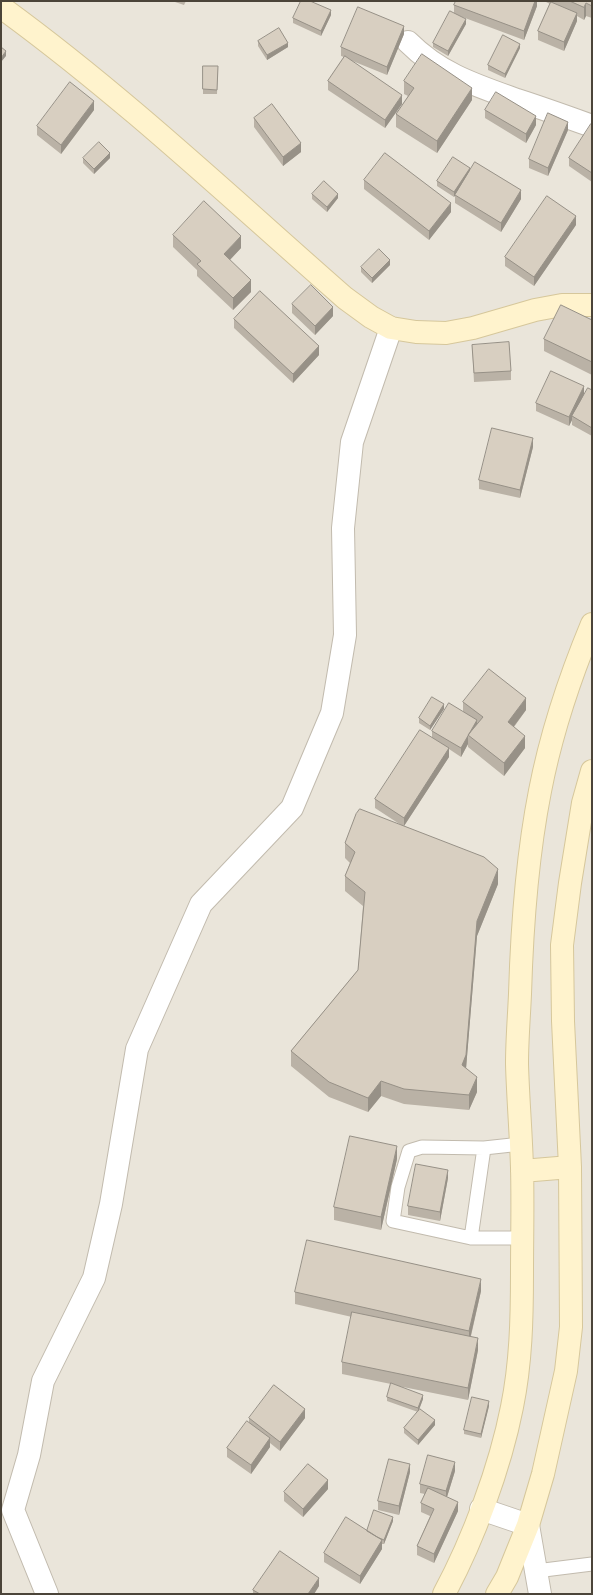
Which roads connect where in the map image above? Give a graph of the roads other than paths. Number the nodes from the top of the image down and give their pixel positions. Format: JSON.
{"nodes":[{"id":1,"x":1,"y":7,"type":"edge"},
{"id":2,"x":408,"y":42,"type":"dead end"},
{"id":3,"x":592,"y":126,"type":"edge"},
{"id":4,"x":592,"y":305,"type":"edge"},
{"id":5,"x":391,"y":328,"type":"junction"},
{"id":6,"x":592,"y":624,"type":"edge"},
{"id":7,"x":592,"y":771,"type":"edge"},
{"id":8,"x":521,"y":1144,"type":"junction"},
{"id":9,"x":484,"y":1148,"type":"junction"},
{"id":10,"x":570,"y":1167,"type":"junction"},
{"id":11,"x":522,"y":1171,"type":"junction"},
{"id":12,"x":472,"y":1238,"type":"junction"},
{"id":13,"x":522,"y":1238,"type":"junction"},
{"id":14,"x":481,"y":1508,"type":"junction"},
{"id":15,"x":528,"y":1525,"type":"junction"},
{"id":16,"x":592,"y":1564,"type":"edge"},
{"id":17,"x":536,"y":1572,"type":"junction"},
{"id":18,"x":47,"y":1594,"type":"edge"},
{"id":19,"x":444,"y":1594,"type":"edge"},
{"id":20,"x":497,"y":1594,"type":"edge"},
{"id":21,"x":540,"y":1594,"type":"edge"}],
"edges":[{"from":1,"to":5,"type":"street"},
{"from":2,"to":3,"type":"street"},
{"from":4,"to":5,"type":"street"},
{"from":5,"to":18,"type":"street"},
{"from":6,"to":8,"type":"street"},
{"from":7,"to":10,"type":"street"},
{"from":8,"to":9,"type":"lane"},
{"from":8,"to":11,"type":"street"},
{"from":9,"to":12,"type":"lane"},
{"from":9,"to":12,"type":"lane"},
{"from":10,"to":11,"type":"street"},
{"from":10,"to":15,"type":"street"},
{"from":11,"to":13,"type":"street"},
{"from":12,"to":13,"type":"lane"},
{"from":13,"to":14,"type":"street"},
{"from":14,"to":15,"type":"street"},
{"from":14,"to":19,"type":"street"},
{"from":15,"to":17,"type":"street"},
{"from":15,"to":20,"type":"street"},
{"from":16,"to":17,"type":"lane"},
{"from":17,"to":21,"type":"street"}]}
